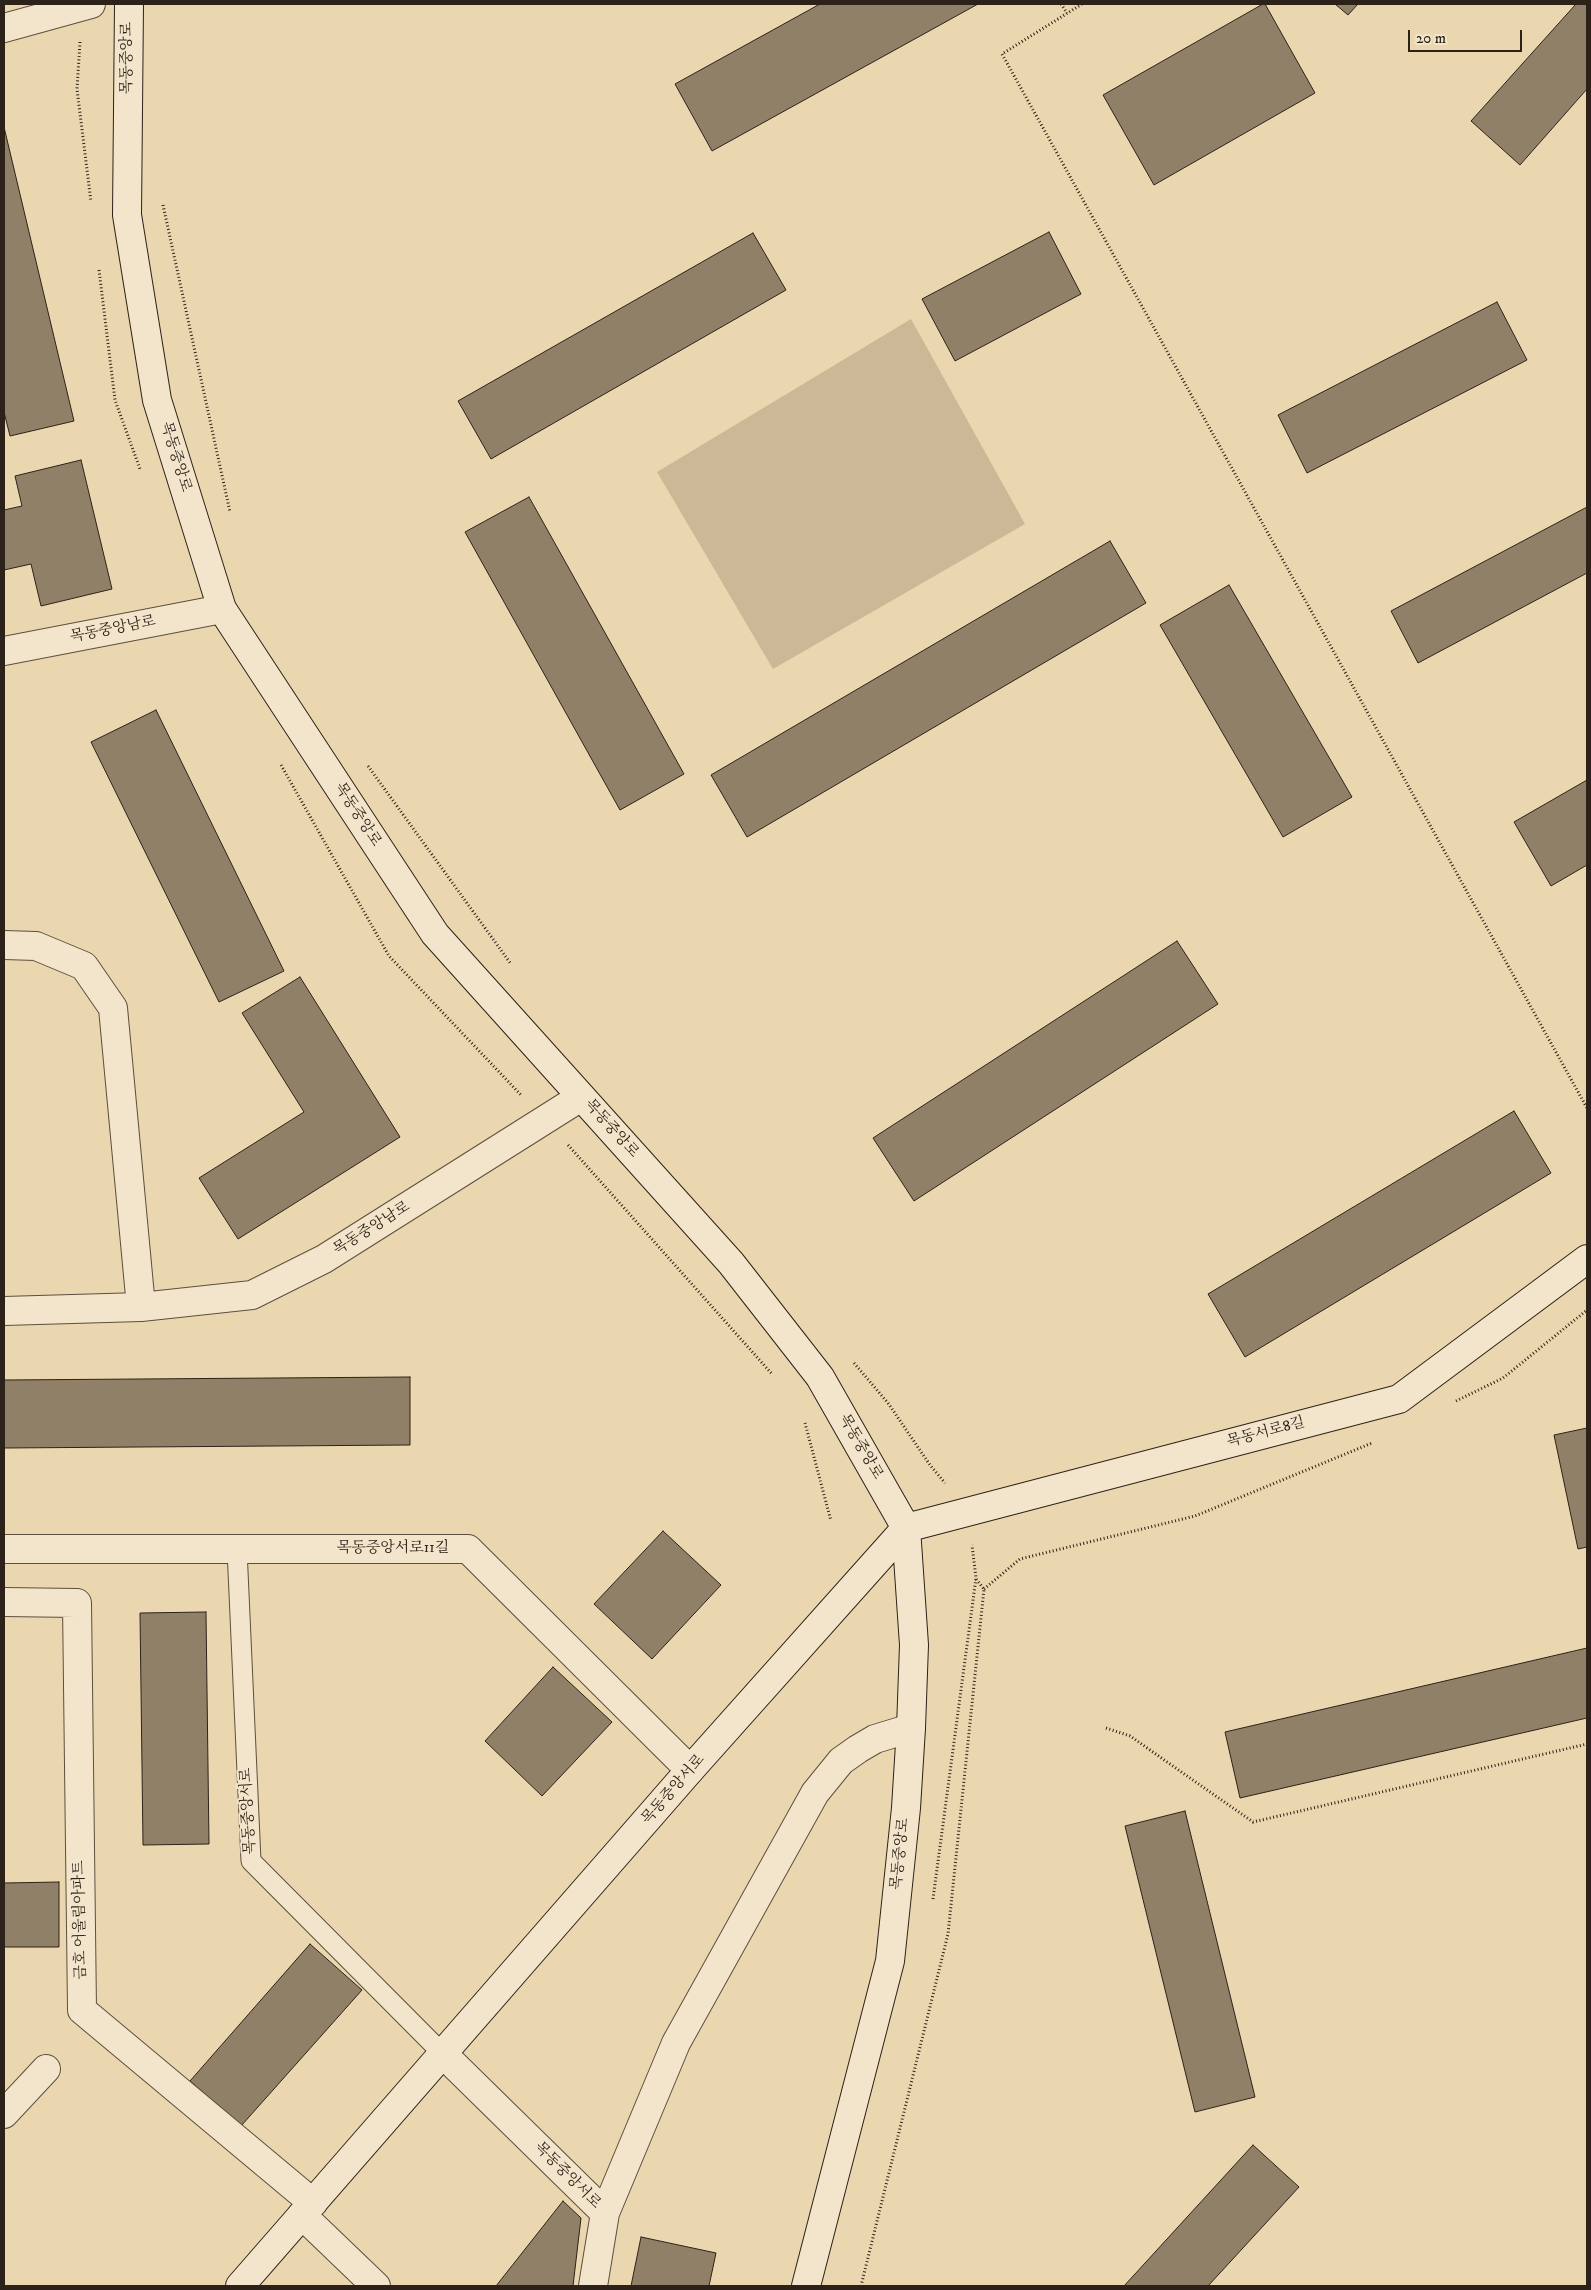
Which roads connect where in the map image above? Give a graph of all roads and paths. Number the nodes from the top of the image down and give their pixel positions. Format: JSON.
{"nodes":[{"id":1,"x":92,"y":4,"type":"edge"},
{"id":2,"x":129,"y":4,"type":"edge"},
{"id":3,"x":1061,"y":4,"type":"edge"},
{"id":4,"x":1082,"y":4,"type":"edge"},
{"id":5,"x":1067,"y":13,"type":"junction"},
{"id":6,"x":4,"y":28,"type":"edge"},
{"id":7,"x":161,"y":196,"type":"dead end"},
{"id":8,"x":231,"y":517,"type":"dead end"},
{"id":9,"x":222,"y":610,"type":"junction"},
{"id":10,"x":4,"y":651,"type":"edge"},
{"id":11,"x":363,"y":759,"type":"dead end"},
{"id":12,"x":4,"y":945,"type":"edge"},
{"id":13,"x":515,"y":970,"type":"dead end"},
{"id":14,"x":582,"y":1097,"type":"junction"},
{"id":15,"x":1587,"y":1108,"type":"edge"},
{"id":16,"x":1587,"y":1259,"type":"edge"},
{"id":17,"x":141,"y":1307,"type":"junction"},
{"id":18,"x":1587,"y":1310,"type":"edge"},
{"id":19,"x":4,"y":1311,"type":"edge"},
{"id":20,"x":849,"y":1358,"type":"dead end"},
{"id":21,"x":1452,"y":1404,"type":"dead end"},
{"id":22,"x":1375,"y":1441,"type":"dead end"},
{"id":23,"x":969,"y":1511,"type":"junction"},
{"id":24,"x":906,"y":1528,"type":"junction"},
{"id":25,"x":4,"y":1549,"type":"edge"},
{"id":26,"x":237,"y":1549,"type":"junction"},
{"id":27,"x":984,"y":1590,"type":"junction"},
{"id":28,"x":4,"y":1602,"type":"edge"},
{"id":29,"x":911,"y":1728,"type":"junction"},
{"id":30,"x":1106,"y":1728,"type":"dead end"},
{"id":31,"x":1587,"y":1744,"type":"edge"},
{"id":32,"x":690,"y":1770,"type":"junction"},
{"id":33,"x":443,"y":2054,"type":"junction"},
{"id":34,"x":46,"y":2069,"type":"dead end"},
{"id":35,"x":4,"y":2114,"type":"edge"},
{"id":36,"x":308,"y":2209,"type":"junction"},
{"id":37,"x":605,"y":2214,"type":"junction"},
{"id":38,"x":240,"y":2286,"type":"edge"},
{"id":39,"x":376,"y":2286,"type":"edge"},
{"id":40,"x":593,"y":2286,"type":"edge"},
{"id":41,"x":806,"y":2286,"type":"edge"},
{"id":42,"x":861,"y":2286,"type":"edge"}],
"edges":[{"from":1,"to":6,"type":"street"},
{"from":2,"to":9,"type":"street","name":"목동중앙로"},
{"from":3,"to":5,"type":"path"},
{"from":4,"to":5,"type":"path"},
{"from":5,"to":15,"type":"path"},
{"from":7,"to":8,"type":"path"},
{"from":9,"to":10,"type":"street","name":"목동중앙남로"},
{"from":9,"to":14,"type":"street","name":"목동중앙로"},
{"from":11,"to":13,"type":"path"},
{"from":12,"to":17,"type":"street"},
{"from":14,"to":17,"type":"street","name":"목동중앙남로"},
{"from":14,"to":24,"type":"street","name":"목동중앙로"},
{"from":16,"to":23,"type":"street","name":"목동서로8길"},
{"from":17,"to":19,"type":"street","name":"목동중앙남로"},
{"from":18,"to":21,"type":"path"},
{"from":20,"to":23,"type":"path"},
{"from":22,"to":27,"type":"path"},
{"from":23,"to":24,"type":"street","name":"목동서로8길"},
{"from":23,"to":27,"type":"path"},
{"from":24,"to":29,"type":"street","name":"목동중앙로"},
{"from":24,"to":32,"type":"street","name":"목동중앙서로"},
{"from":25,"to":26,"type":"street","name":"목동중앙서로11길"},
{"from":26,"to":32,"type":"street","name":"목동중앙서로11길"},
{"from":26,"to":33,"type":"lane","name":"목동중앙서로"},
{"from":27,"to":42,"type":"path"},
{"from":28,"to":36,"type":"street","name":"금호 어울림아파트"},
{"from":29,"to":37,"type":"street","name":"목동중앙서로"},
{"from":29,"to":41,"type":"street","name":"목동중앙로"},
{"from":30,"to":31,"type":"path"},
{"from":32,"to":33,"type":"street","name":"목동중앙서로"},
{"from":33,"to":36,"type":"street","name":"목동중앙서로"},
{"from":33,"to":37,"type":"street","name":"목동중앙서로"},
{"from":34,"to":35,"type":"street"},
{"from":36,"to":38,"type":"street","name":"목동중앙서로"},
{"from":36,"to":39,"type":"street"},
{"from":37,"to":40,"type":"street","name":"목동중앙서로"}]}
